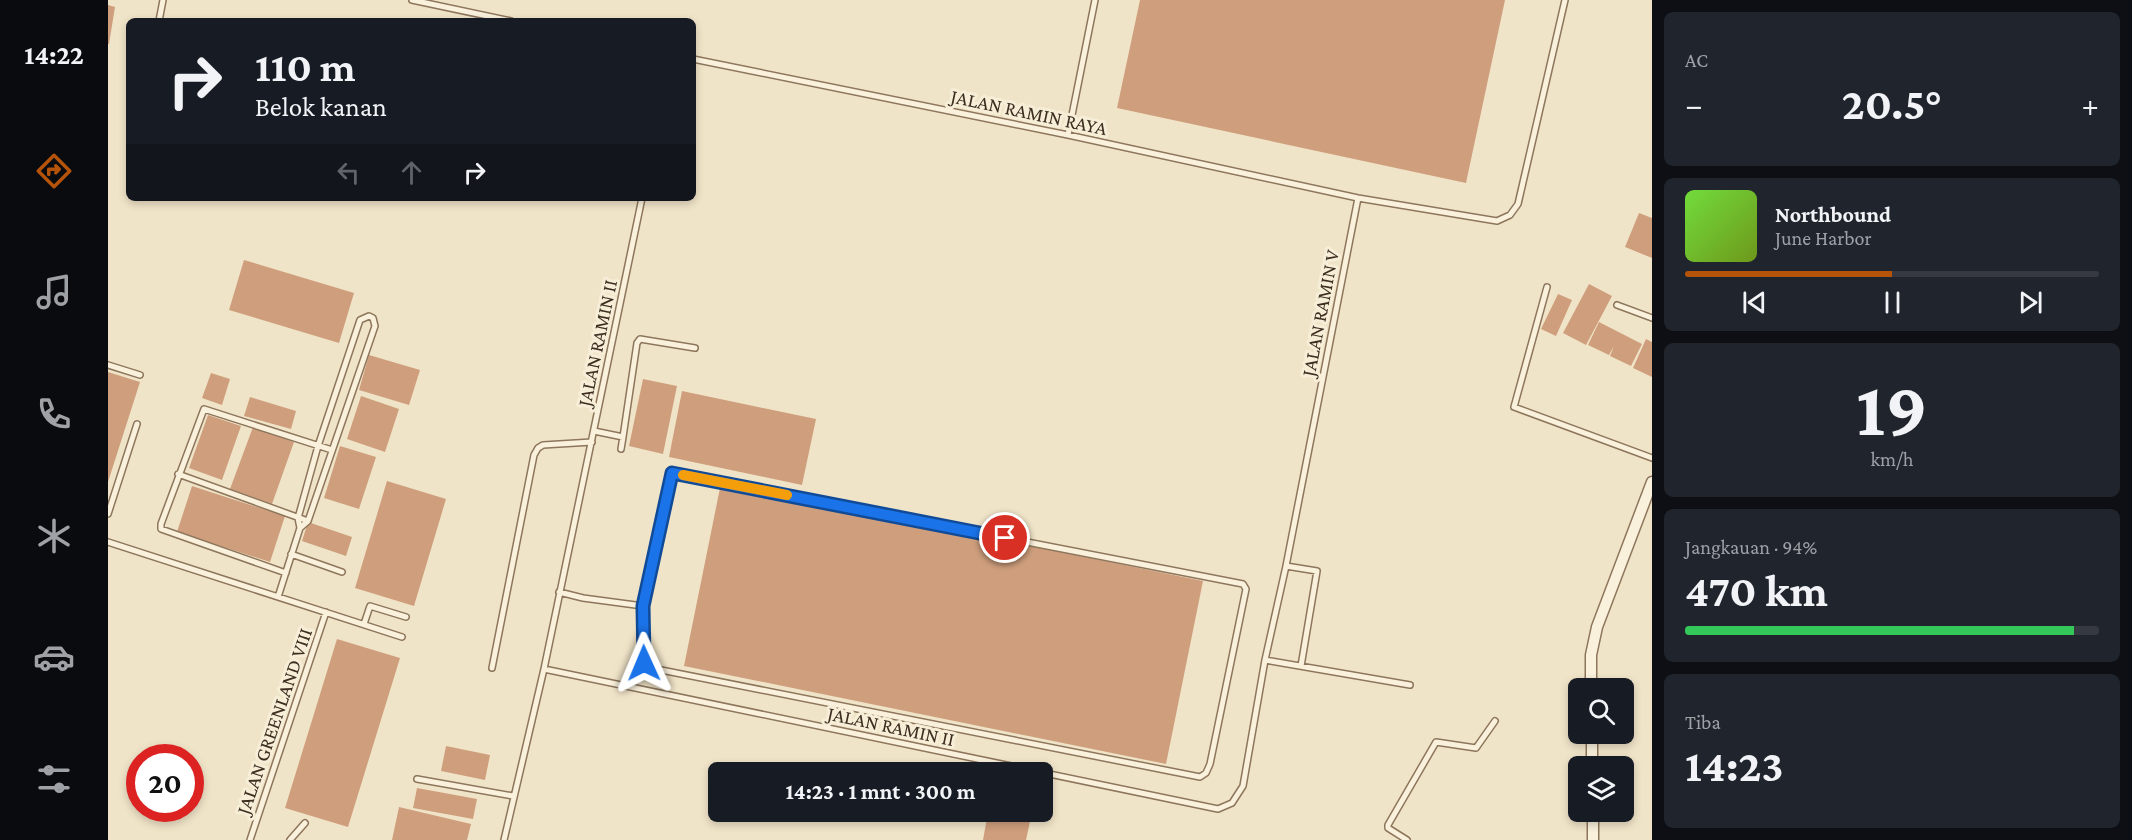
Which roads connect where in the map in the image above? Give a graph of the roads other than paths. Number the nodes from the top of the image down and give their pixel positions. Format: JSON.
{"nodes":[{"id":1,"x":163,"y":0,"type":"edge"},
{"id":2,"x":412,"y":0,"type":"edge"},
{"id":3,"x":1095,"y":0,"type":"edge"},
{"id":4,"x":1564,"y":0,"type":"edge"},
{"id":5,"x":160,"y":18,"type":"edge"},
{"id":6,"x":498,"y":18,"type":"edge"},
{"id":7,"x":696,"y":60,"type":"edge"},
{"id":8,"x":1068,"y":135,"type":"junction"},
{"id":9,"x":1358,"y":198,"type":"junction"},
{"id":10,"x":641,"y":201,"type":"edge"},
{"id":11,"x":1546,"y":287,"type":"dead end"},
{"id":12,"x":1617,"y":305,"type":"dead end"},
{"id":13,"x":1652,"y":318,"type":"edge"},
{"id":14,"x":695,"y":348,"type":"dead end"},
{"id":15,"x":108,"y":364,"type":"edge"},
{"id":16,"x":140,"y":375,"type":"dead end"},
{"id":17,"x":137,"y":424,"type":"dead end"},
{"id":18,"x":594,"y":431,"type":"junction"},
{"id":19,"x":623,"y":437,"type":"junction"},
{"id":20,"x":591,"y":442,"type":"junction"},
{"id":21,"x":318,"y":446,"type":"junction"},
{"id":22,"x":621,"y":449,"type":"dead end"},
{"id":23,"x":332,"y":450,"type":"junction"},
{"id":24,"x":1652,"y":458,"type":"edge"},
{"id":25,"x":178,"y":474,"type":"junction"},
{"id":26,"x":1652,"y":482,"type":"edge"},
{"id":27,"x":108,"y":514,"type":"edge"},
{"id":28,"x":298,"y":518,"type":"junction"},
{"id":29,"x":308,"y":521,"type":"junction"},
{"id":30,"x":300,"y":528,"type":"junction"},
{"id":31,"x":108,"y":542,"type":"edge"},
{"id":32,"x":291,"y":554,"type":"junction"},
{"id":33,"x":1286,"y":566,"type":"junction"},
{"id":34,"x":342,"y":572,"type":"dead end"},
{"id":35,"x":286,"y":573,"type":"junction"},
{"id":36,"x":559,"y":592,"type":"junction"},
{"id":37,"x":278,"y":597,"type":"junction"},
{"id":38,"x":643,"y":606,"type":"junction"},
{"id":39,"x":326,"y":612,"type":"junction"},
{"id":40,"x":406,"y":617,"type":"dead end"},
{"id":41,"x":364,"y":624,"type":"junction"},
{"id":42,"x":402,"y":637,"type":"dead end"},
{"id":43,"x":1265,"y":660,"type":"junction"},
{"id":44,"x":1301,"y":666,"type":"junction"},
{"id":45,"x":492,"y":668,"type":"dead end"},
{"id":46,"x":544,"y":669,"type":"junction"},
{"id":47,"x":1592,"y":678,"type":"edge"},
{"id":48,"x":1410,"y":685,"type":"dead end"},
{"id":49,"x":1495,"y":721,"type":"dead end"},
{"id":50,"x":417,"y":779,"type":"dead end"},
{"id":51,"x":513,"y":796,"type":"junction"},
{"id":52,"x":1232,"y":802,"type":"joint"},
{"id":53,"x":1593,"y":822,"type":"edge"},
{"id":54,"x":305,"y":823,"type":"dead end"},
{"id":55,"x":251,"y":840,"type":"edge"},
{"id":56,"x":290,"y":840,"type":"edge"},
{"id":57,"x":504,"y":840,"type":"edge"},
{"id":58,"x":1407,"y":840,"type":"edge"},
{"id":59,"x":1593,"y":840,"type":"edge"}],
"edges":[{"from":1,"to":5,"type":"lane"},
{"from":2,"to":6,"type":"lane"},
{"from":3,"to":8,"type":"lane"},
{"from":4,"to":9,"type":"lane"},
{"from":7,"to":8,"type":"lane","name":"JALAN RAMIN RAYA"},
{"from":8,"to":9,"type":"lane","name":"JALAN RAMIN RAYA"},
{"from":9,"to":33,"type":"lane","name":"JALAN RAMIN V"},
{"from":10,"to":18,"type":"lane","name":"JALAN RAMIN II"},
{"from":11,"to":24,"type":"lane"},
{"from":12,"to":13,"type":"lane"},
{"from":14,"to":19,"type":"lane"},
{"from":15,"to":16,"type":"lane"},
{"from":17,"to":27,"type":"lane"},
{"from":18,"to":19,"type":"lane"},
{"from":18,"to":20,"type":"lane","name":"JALAN RAMIN II"},
{"from":19,"to":22,"type":"lane"},
{"from":20,"to":36,"type":"lane","name":"JALAN RAMIN II"},
{"from":20,"to":45,"type":"lane"},
{"from":21,"to":23,"type":"lane"},
{"from":21,"to":23,"type":"lane"},
{"from":21,"to":25,"type":"lane"},
{"from":21,"to":28,"type":"lane"},
{"from":23,"to":29,"type":"lane"},
{"from":25,"to":28,"type":"lane"},
{"from":25,"to":35,"type":"lane"},
{"from":26,"to":47,"type":"street"},
{"from":28,"to":29,"type":"lane"},
{"from":28,"to":30,"type":"lane"},
{"from":29,"to":30,"type":"lane"},
{"from":30,"to":32,"type":"lane"},
{"from":31,"to":37,"type":"lane"},
{"from":32,"to":34,"type":"lane"},
{"from":32,"to":35,"type":"lane"},
{"from":33,"to":43,"type":"lane","name":"JALAN RAMIN V"},
{"from":33,"to":44,"type":"lane"},
{"from":35,"to":37,"type":"lane"},
{"from":36,"to":38,"type":"lane"},
{"from":36,"to":46,"type":"lane","name":"JALAN RAMIN II"},
{"from":37,"to":39,"type":"lane"},
{"from":38,"to":38,"type":"lane"},
{"from":39,"to":41,"type":"lane"},
{"from":39,"to":55,"type":"lane","name":"JALAN GREENLAND VIII"},
{"from":40,"to":41,"type":"lane"},
{"from":41,"to":42,"type":"lane"},
{"from":43,"to":44,"type":"lane"},
{"from":43,"to":52,"type":"lane","name":"JALAN RAMIN V"},
{"from":44,"to":48,"type":"lane"},
{"from":46,"to":51,"type":"lane","name":"JALAN RAMIN II"},
{"from":46,"to":52,"type":"lane","name":"JALAN RAMIN II"},
{"from":49,"to":58,"type":"lane"},
{"from":50,"to":51,"type":"lane"},
{"from":51,"to":57,"type":"lane","name":"JALAN RAMIN II"},
{"from":53,"to":59,"type":"street"},
{"from":54,"to":56,"type":"lane"}]}
